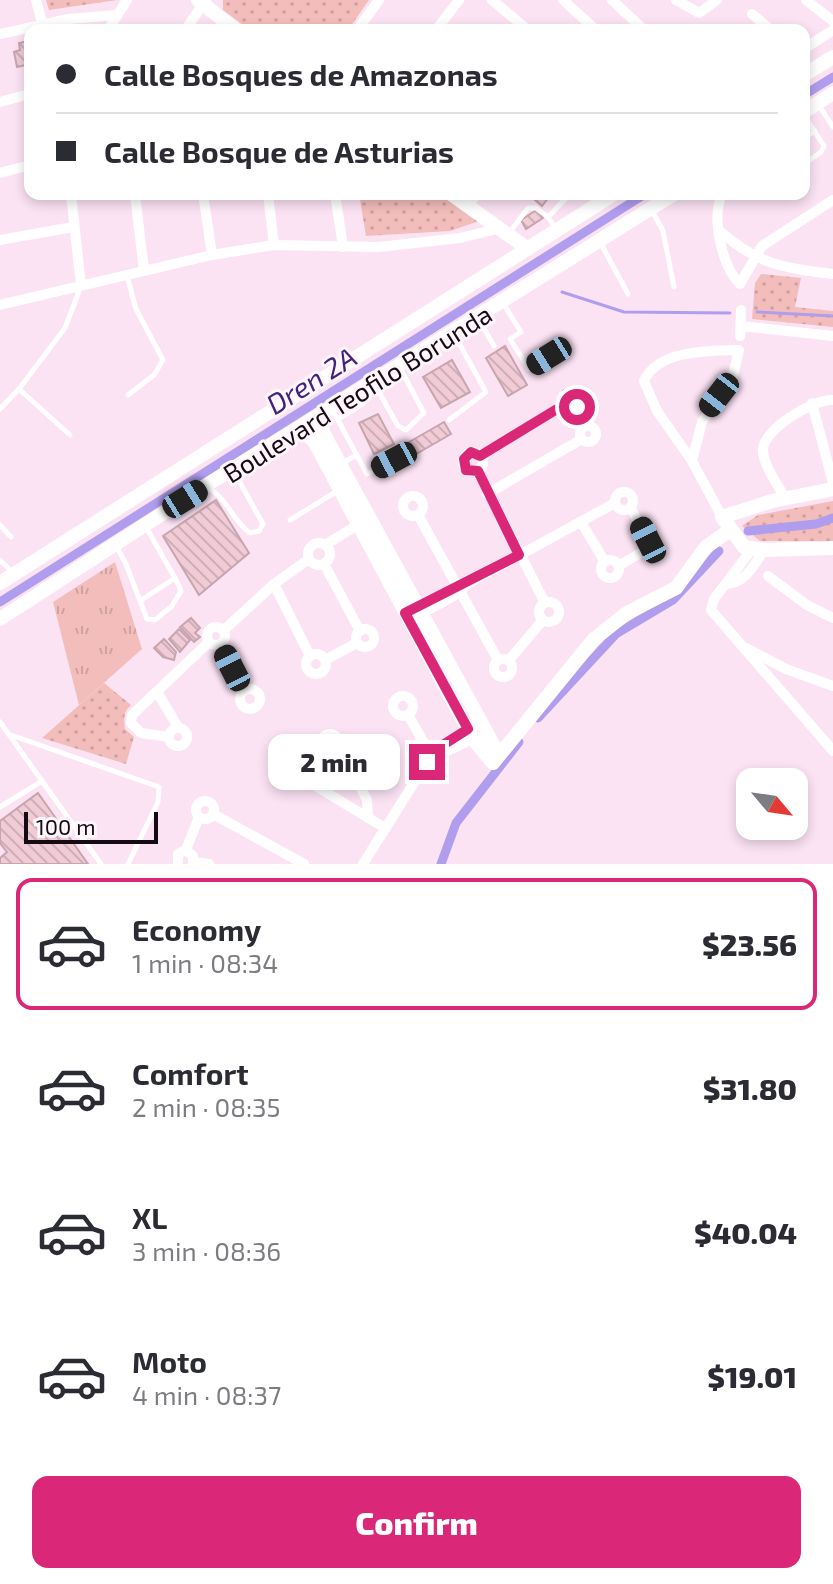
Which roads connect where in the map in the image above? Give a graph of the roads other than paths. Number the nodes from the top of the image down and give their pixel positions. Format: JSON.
{"nodes":[{"id":1,"x":36,"y":0,"type":"edge"},
{"id":2,"x":127,"y":0,"type":"edge"},
{"id":3,"x":379,"y":0,"type":"edge"},
{"id":4,"x":459,"y":0,"type":"edge"},
{"id":5,"x":492,"y":0,"type":"edge"},
{"id":6,"x":563,"y":0,"type":"edge"},
{"id":7,"x":612,"y":0,"type":"edge"},
{"id":8,"x":676,"y":0,"type":"edge"},
{"id":9,"x":717,"y":0,"type":"edge"},
{"id":10,"x":806,"y":0,"type":"edge"},
{"id":11,"x":202,"y":1,"type":"edge"},
{"id":12,"x":752,"y":14,"type":"dead end"},
{"id":13,"x":117,"y":15,"type":"junction"},
{"id":14,"x":833,"y":21,"type":"edge"},
{"id":15,"x":42,"y":23,"type":"junction"},
{"id":16,"x":38,"y":24,"type":"edge"},
{"id":17,"x":112,"y":24,"type":"edge"},
{"id":18,"x":189,"y":24,"type":"edge"},
{"id":19,"x":229,"y":24,"type":"edge"},
{"id":20,"x":361,"y":24,"type":"edge"},
{"id":21,"x":441,"y":24,"type":"edge"},
{"id":22,"x":519,"y":24,"type":"edge"},
{"id":23,"x":589,"y":24,"type":"edge"},
{"id":24,"x":638,"y":24,"type":"edge"},
{"id":25,"x":764,"y":24,"type":"edge"},
{"id":26,"x":24,"y":28,"type":"edge"},
{"id":27,"x":833,"y":30,"type":"edge"},
{"id":28,"x":0,"y":34,"type":"edge"},
{"id":29,"x":810,"y":45,"type":"edge"},
{"id":30,"x":833,"y":57,"type":"edge"},
{"id":31,"x":810,"y":71,"type":"edge"},
{"id":32,"x":833,"y":93,"type":"edge"},
{"id":33,"x":24,"y":96,"type":"edge"},
{"id":34,"x":0,"y":102,"type":"edge"},
{"id":35,"x":821,"y":109,"type":"junction"},
{"id":36,"x":833,"y":110,"type":"edge"},
{"id":37,"x":810,"y":112,"type":"edge"},
{"id":38,"x":810,"y":123,"type":"edge"},
{"id":39,"x":833,"y":127,"type":"edge"},
{"id":40,"x":815,"y":131,"type":"junction"},
{"id":41,"x":810,"y":134,"type":"edge"},
{"id":42,"x":810,"y":160,"type":"edge"},
{"id":43,"x":24,"y":167,"type":"edge"},
{"id":44,"x":0,"y":173,"type":"edge"},
{"id":45,"x":71,"y":200,"type":"edge"},
{"id":46,"x":136,"y":200,"type":"edge"},
{"id":47,"x":204,"y":200,"type":"edge"},
{"id":48,"x":269,"y":200,"type":"edge"},
{"id":49,"x":336,"y":200,"type":"edge"},
{"id":50,"x":458,"y":200,"type":"edge"},
{"id":51,"x":472,"y":200,"type":"edge"},
{"id":52,"x":566,"y":200,"type":"edge"},
{"id":53,"x":602,"y":200,"type":"edge"},
{"id":54,"x":664,"y":200,"type":"edge"},
{"id":55,"x":720,"y":200,"type":"edge"},
{"id":56,"x":833,"y":200,"type":"edge"},
{"id":57,"x":467,"y":207,"type":"junction"},
{"id":58,"x":651,"y":208,"type":"junction"},
{"id":59,"x":821,"y":208,"type":"junction"},
{"id":60,"x":833,"y":210,"type":"edge"},
{"id":61,"x":552,"y":224,"type":"junction"},
{"id":62,"x":73,"y":227,"type":"junction"},
{"id":63,"x":502,"y":232,"type":"junction"},
{"id":64,"x":721,"y":232,"type":"junction"},
{"id":65,"x":0,"y":240,"type":"edge"},
{"id":66,"x":599,"y":241,"type":"junction"},
{"id":67,"x":274,"y":245,"type":"junction"},
{"id":68,"x":343,"y":247,"type":"junction"},
{"id":69,"x":528,"y":249,"type":"junction"},
{"id":70,"x":212,"y":255,"type":"junction"},
{"id":71,"x":754,"y":257,"type":"junction"},
{"id":72,"x":144,"y":271,"type":"junction"},
{"id":73,"x":833,"y":274,"type":"edge"},
{"id":74,"x":127,"y":275,"type":"junction"},
{"id":75,"x":81,"y":285,"type":"junction"},
{"id":76,"x":674,"y":287,"type":"dead end"},
{"id":77,"x":628,"y":294,"type":"dead end"},
{"id":78,"x":502,"y":302,"type":"junction"},
{"id":79,"x":0,"y":305,"type":"edge"},
{"id":80,"x":741,"y":310,"type":"dead end"},
{"id":81,"x":478,"y":317,"type":"junction"},
{"id":82,"x":454,"y":333,"type":"junction"},
{"id":83,"x":833,"y":336,"type":"edge"},
{"id":84,"x":494,"y":346,"type":"dead end"},
{"id":85,"x":549,"y":356,"type":"dead end"},
{"id":86,"x":399,"y":366,"type":"junction"},
{"id":87,"x":374,"y":382,"type":"junction"},
{"id":88,"x":19,"y":389,"type":"junction"},
{"id":89,"x":128,"y":395,"type":"dead end"},
{"id":90,"x":833,"y":400,"type":"edge"},
{"id":91,"x":812,"y":403,"type":"junction"},
{"id":92,"x":350,"y":404,"type":"junction"},
{"id":93,"x":363,"y":404,"type":"dead end"},
{"id":94,"x":0,"y":409,"type":"edge"},
{"id":95,"x":330,"y":414,"type":"junction"},
{"id":96,"x":449,"y":420,"type":"dead end"},
{"id":97,"x":274,"y":427,"type":"junction"},
{"id":98,"x":300,"y":428,"type":"junction"},
{"id":99,"x":70,"y":435,"type":"dead end"},
{"id":100,"x":357,"y":455,"type":"junction"},
{"id":101,"x":480,"y":456,"type":"junction"},
{"id":102,"x":394,"y":460,"type":"dead end"},
{"id":103,"x":692,"y":461,"type":"junction"},
{"id":104,"x":334,"y":467,"type":"junction"},
{"id":105,"x":233,"y":469,"type":"junction"},
{"id":106,"x":478,"y":471,"type":"junction"},
{"id":107,"x":367,"y":474,"type":"junction"},
{"id":108,"x":205,"y":486,"type":"junction"},
{"id":109,"x":345,"y":486,"type":"junction"},
{"id":110,"x":833,"y":486,"type":"edge"},
{"id":111,"x":487,"y":494,"type":"junction"},
{"id":112,"x":785,"y":498,"type":"junction"},
{"id":113,"x":418,"y":515,"type":"dead end"},
{"id":114,"x":290,"y":520,"type":"dead end"},
{"id":115,"x":581,"y":522,"type":"junction"},
{"id":116,"x":726,"y":523,"type":"junction"},
{"id":117,"x":0,"y":525,"type":"edge"},
{"id":118,"x":145,"y":525,"type":"junction"},
{"id":119,"x":362,"y":527,"type":"junction"},
{"id":120,"x":11,"y":537,"type":"dead end"},
{"id":121,"x":115,"y":545,"type":"junction"},
{"id":122,"x":327,"y":547,"type":"junction"},
{"id":123,"x":833,"y":548,"type":"edge"},
{"id":124,"x":758,"y":549,"type":"junction"},
{"id":125,"x":519,"y":555,"type":"junction"},
{"id":126,"x":309,"y":559,"type":"junction"},
{"id":127,"x":0,"y":560,"type":"edge"},
{"id":128,"x":324,"y":564,"type":"junction"},
{"id":129,"x":14,"y":574,"type":"junction"},
{"id":130,"x":768,"y":576,"type":"dead end"},
{"id":131,"x":175,"y":578,"type":"junction"},
{"id":132,"x":0,"y":583,"type":"edge"},
{"id":133,"x":274,"y":584,"type":"junction"},
{"id":134,"x":460,"y":587,"type":"junction"},
{"id":135,"x":140,"y":601,"type":"junction"},
{"id":136,"x":545,"y":603,"type":"junction"},
{"id":137,"x":413,"y":613,"type":"junction"},
{"id":138,"x":833,"y":618,"type":"edge"},
{"id":139,"x":0,"y":619,"type":"edge"},
{"id":140,"x":543,"y":620,"type":"junction"},
{"id":141,"x":224,"y":630,"type":"junction"},
{"id":142,"x":360,"y":631,"type":"junction"},
{"id":143,"x":214,"y":643,"type":"junction"},
{"id":144,"x":357,"y":643,"type":"junction"},
{"id":145,"x":741,"y":645,"type":"junction"},
{"id":146,"x":310,"y":656,"type":"junction"},
{"id":147,"x":325,"y":660,"type":"junction"},
{"id":148,"x":833,"y":686,"type":"edge"},
{"id":149,"x":244,"y":691,"type":"dead end"},
{"id":150,"x":157,"y":692,"type":"junction"},
{"id":151,"x":408,"y":715,"type":"dead end"},
{"id":152,"x":0,"y":722,"type":"edge"},
{"id":153,"x":178,"y":727,"type":"junction"},
{"id":154,"x":476,"y":731,"type":"junction"},
{"id":155,"x":11,"y":735,"type":"junction"},
{"id":156,"x":169,"y":737,"type":"junction"},
{"id":157,"x":434,"y":751,"type":"junction"},
{"id":158,"x":833,"y":751,"type":"edge"},
{"id":159,"x":291,"y":759,"type":"junction"},
{"id":160,"x":291,"y":771,"type":"junction"},
{"id":161,"x":42,"y":781,"type":"junction"},
{"id":162,"x":0,"y":807,"type":"edge"},
{"id":163,"x":368,"y":818,"type":"junction"},
{"id":164,"x":385,"y":828,"type":"junction"},
{"id":165,"x":186,"y":850,"type":"junction"},
{"id":166,"x":194,"y":863,"type":"edge"},
{"id":167,"x":101,"y":864,"type":"edge"},
{"id":168,"x":128,"y":864,"type":"edge"},
{"id":169,"x":178,"y":864,"type":"edge"},
{"id":170,"x":209,"y":864,"type":"edge"},
{"id":171,"x":304,"y":864,"type":"edge"},
{"id":172,"x":363,"y":864,"type":"edge"}],
"edges":[{"from":1,"to":15,"type":"street"},
{"from":2,"to":13,"type":"street"},
{"from":3,"to":20,"type":"street"},
{"from":4,"to":21,"type":"street"},
{"from":5,"to":22,"type":"street"},
{"from":6,"to":23,"type":"street"},
{"from":7,"to":24,"type":"street"},
{"from":8,"to":9,"type":"street"},
{"from":10,"to":14,"type":"street"},
{"from":11,"to":18,"type":"street"},
{"from":11,"to":19,"type":"main road"},
{"from":12,"to":25,"type":"street"},
{"from":13,"to":15,"type":"street"},
{"from":13,"to":17,"type":"street"},
{"from":15,"to":16,"type":"street"},
{"from":26,"to":28,"type":"street"},
{"from":27,"to":29,"type":"street"},
{"from":30,"to":31,"type":"main road"},
{"from":32,"to":35,"type":"main road"},
{"from":33,"to":34,"type":"street"},
{"from":35,"to":36,"type":"lane"},
{"from":35,"to":37,"type":"main road"},
{"from":35,"to":39,"type":"lane"},
{"from":38,"to":40,"type":"lane"},
{"from":40,"to":41,"type":"lane"},
{"from":40,"to":42,"type":"lane"},
{"from":43,"to":44,"type":"street"},
{"from":45,"to":62,"type":"street"},
{"from":46,"to":72,"type":"street"},
{"from":47,"to":70,"type":"street"},
{"from":48,"to":67,"type":"street"},
{"from":49,"to":68,"type":"street"},
{"from":50,"to":57,"type":"main road"},
{"from":51,"to":57,"type":"street"},
{"from":52,"to":61,"type":"lane"},
{"from":53,"to":61,"type":"main road","name":"Boulevard Teofilo Borunda"},
{"from":54,"to":58,"type":"main road","name":"Boulevard Teofilo Borunda"},
{"from":55,"to":64,"type":"street"},
{"from":56,"to":59,"type":"street"},
{"from":57,"to":63,"type":"main road"},
{"from":58,"to":66,"type":"main road","name":"Boulevard Teofilo Borunda"},
{"from":58,"to":76,"type":"lane"},
{"from":59,"to":60,"type":"street"},
{"from":59,"to":71,"type":"street"},
{"from":61,"to":63,"type":"lane"},
{"from":61,"to":69,"type":"main road","name":"Boulevard Teofilo Borunda"},
{"from":62,"to":65,"type":"street"},
{"from":62,"to":75,"type":"street"},
{"from":63,"to":68,"type":"street"},
{"from":63,"to":69,"type":"main road"},
{"from":64,"to":71,"type":"street"},
{"from":64,"to":71,"type":"street"},
{"from":66,"to":77,"type":"lane"},
{"from":66,"to":78,"type":"main road","name":"Boulevard Teofilo Borunda"},
{"from":67,"to":68,"type":"street"},
{"from":67,"to":70,"type":"street"},
{"from":69,"to":97,"type":"main road","name":"Boulevard Teofilo Borunda"},
{"from":70,"to":72,"type":"street"},
{"from":71,"to":73,"type":"street"},
{"from":72,"to":74,"type":"street"},
{"from":74,"to":75,"type":"street"},
{"from":74,"to":89,"type":"lane"},
{"from":75,"to":79,"type":"street"},
{"from":75,"to":88,"type":"lane"},
{"from":78,"to":81,"type":"main road","name":"Boulevard Teofilo Borunda"},
{"from":78,"to":85,"type":"lane"},
{"from":80,"to":83,"type":"street"},
{"from":81,"to":82,"type":"main road","name":"Boulevard Teofilo Borunda"},
{"from":81,"to":84,"type":"lane"},
{"from":82,"to":86,"type":"main road","name":"Boulevard Teofilo Borunda"},
{"from":82,"to":96,"type":"lane"},
{"from":86,"to":87,"type":"main road","name":"Boulevard Teofilo Borunda"},
{"from":86,"to":87,"type":"lane"},
{"from":87,"to":92,"type":"main road","name":"Boulevard Teofilo Borunda"},
{"from":88,"to":94,"type":"lane"},
{"from":88,"to":99,"type":"lane"},
{"from":90,"to":91,"type":"street"},
{"from":91,"to":110,"type":"street"},
{"from":91,"to":112,"type":"street"},
{"from":92,"to":93,"type":"lane"},
{"from":92,"to":95,"type":"main road","name":"Boulevard Teofilo Borunda"},
{"from":95,"to":98,"type":"main road","name":"Boulevard Teofilo Borunda"},
{"from":95,"to":100,"type":"lane"},
{"from":95,"to":104,"type":"main road"},
{"from":97,"to":98,"type":"main road","name":"Boulevard Teofilo Borunda"},
{"from":97,"to":105,"type":"main road","name":"Boulevard Teofilo Borunda"},
{"from":97,"to":129,"type":"main road","name":"Boulevard Teofilo Borunda"},
{"from":98,"to":104,"type":"main road"},
{"from":100,"to":104,"type":"lane"},
{"from":100,"to":107,"type":"lane"},
{"from":101,"to":106,"type":"street"},
{"from":101,"to":106,"type":"street"},
{"from":101,"to":111,"type":"street"},
{"from":102,"to":107,"type":"lane"},
{"from":103,"to":103,"type":"street"},
{"from":103,"to":116,"type":"street"},
{"from":104,"to":109,"type":"main road"},
{"from":105,"to":108,"type":"main road","name":"Boulevard Teofilo Borunda"},
{"from":105,"to":108,"type":"lane"},
{"from":106,"to":111,"type":"street"},
{"from":107,"to":109,"type":"lane"},
{"from":108,"to":118,"type":"main road","name":"Boulevard Teofilo Borunda"},
{"from":109,"to":114,"type":"lane"},
{"from":109,"to":119,"type":"main road"},
{"from":110,"to":112,"type":"main road"},
{"from":111,"to":125,"type":"street"},
{"from":112,"to":116,"type":"main road"},
{"from":113,"to":134,"type":"street"},
{"from":115,"to":115,"type":"street"},
{"from":115,"to":125,"type":"street"},
{"from":116,"to":124,"type":"main road"},
{"from":116,"to":154,"type":"main road"},
{"from":117,"to":120,"type":"lane"},
{"from":118,"to":121,"type":"main road","name":"Boulevard Teofilo Borunda"},
{"from":118,"to":131,"type":"lane"},
{"from":119,"to":122,"type":"street"},
{"from":119,"to":137,"type":"main road"},
{"from":121,"to":135,"type":"lane"},
{"from":121,"to":139,"type":"main road","name":"Boulevard Teofilo Borunda"},
{"from":122,"to":126,"type":"street"},
{"from":122,"to":128,"type":"street"},
{"from":123,"to":124,"type":"main road"},
{"from":124,"to":145,"type":"street"},
{"from":125,"to":134,"type":"street"},
{"from":125,"to":136,"type":"street"},
{"from":126,"to":128,"type":"street"},
{"from":126,"to":133,"type":"street"},
{"from":127,"to":129,"type":"lane"},
{"from":128,"to":142,"type":"street"},
{"from":129,"to":132,"type":"main road","name":"Boulevard Teofilo Borunda"},
{"from":130,"to":138,"type":"street"},
{"from":131,"to":135,"type":"lane"},
{"from":131,"to":135,"type":"lane"},
{"from":133,"to":141,"type":"street"},
{"from":133,"to":146,"type":"street"},
{"from":134,"to":137,"type":"street"},
{"from":134,"to":140,"type":"street"},
{"from":136,"to":140,"type":"street"},
{"from":136,"to":140,"type":"street"},
{"from":137,"to":154,"type":"main road"},
{"from":141,"to":143,"type":"street"},
{"from":141,"to":143,"type":"street"},
{"from":142,"to":144,"type":"street"},
{"from":142,"to":144,"type":"street"},
{"from":143,"to":149,"type":"street"},
{"from":143,"to":150,"type":"street"},
{"from":144,"to":147,"type":"street"},
{"from":145,"to":148,"type":"street"},
{"from":145,"to":158,"type":"street"},
{"from":146,"to":147,"type":"street"},
{"from":146,"to":147,"type":"street"},
{"from":150,"to":153,"type":"street"},
{"from":150,"to":156,"type":"street"},
{"from":151,"to":157,"type":"street"},
{"from":152,"to":155,"type":"lane"},
{"from":153,"to":156,"type":"street"},
{"from":153,"to":156,"type":"street"},
{"from":154,"to":157,"type":"street"},
{"from":155,"to":161,"type":"lane"},
{"from":155,"to":168,"type":"lane"},
{"from":157,"to":164,"type":"street"},
{"from":159,"to":160,"type":"street"},
{"from":159,"to":160,"type":"street"},
{"from":159,"to":163,"type":"street"},
{"from":160,"to":163,"type":"street"},
{"from":161,"to":162,"type":"lane"},
{"from":161,"to":167,"type":"lane"},
{"from":163,"to":164,"type":"street"},
{"from":164,"to":172,"type":"street"},
{"from":165,"to":166,"type":"street"},
{"from":165,"to":169,"type":"street"},
{"from":165,"to":171,"type":"street"},
{"from":166,"to":170,"type":"street"}]}
